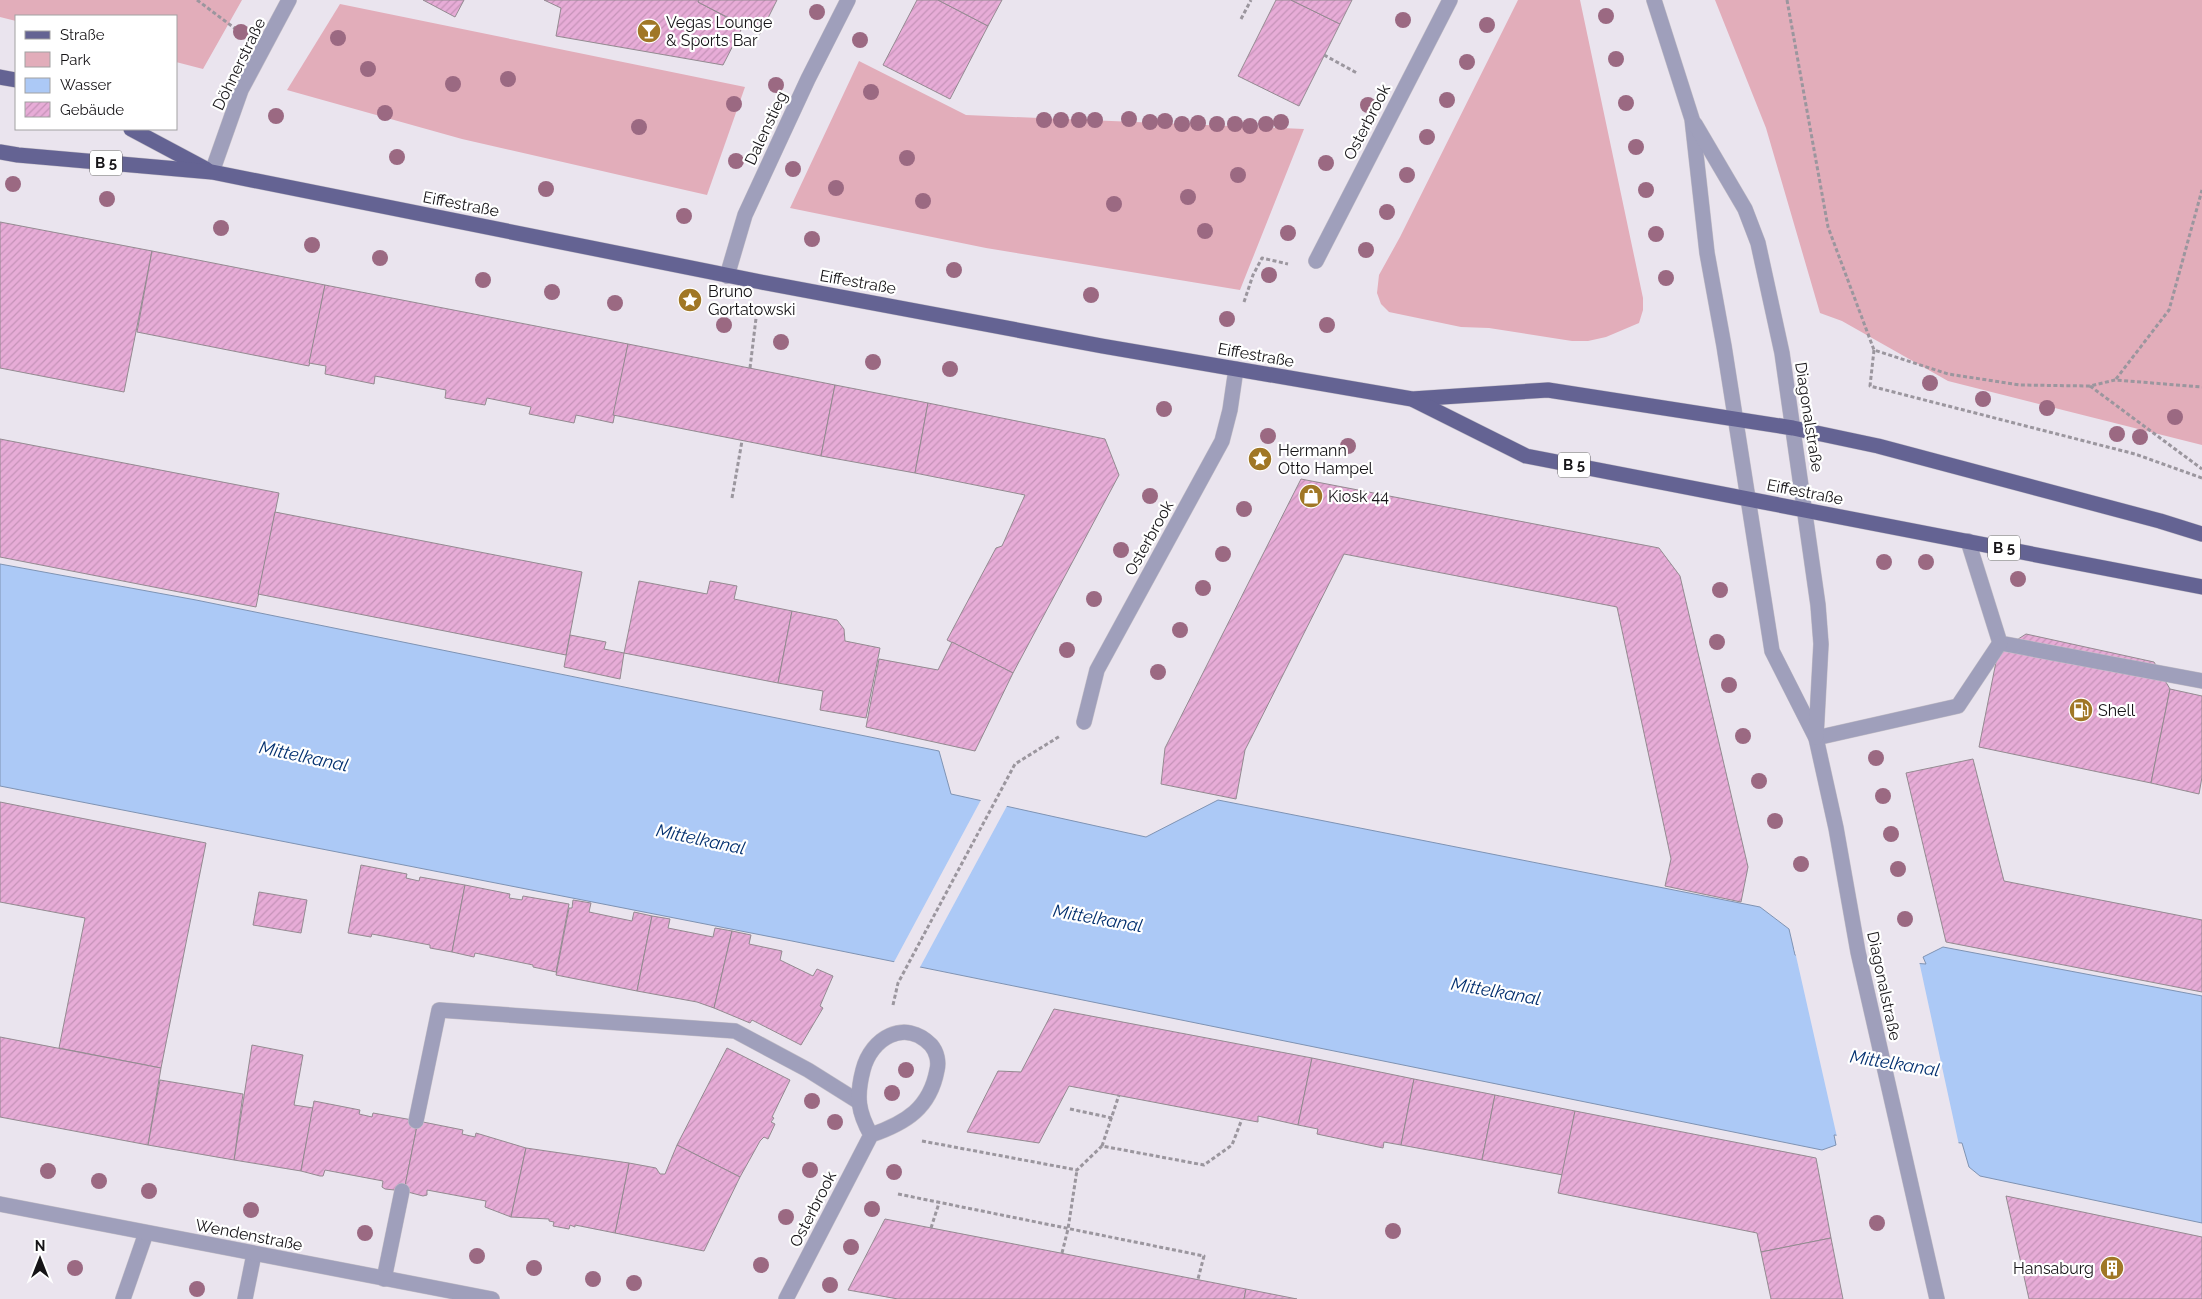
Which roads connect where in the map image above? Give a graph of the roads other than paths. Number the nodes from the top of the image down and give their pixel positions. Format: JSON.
{"nodes":[{"id":1,"x":289,"y":0,"type":"edge"},
{"id":2,"x":848,"y":0,"type":"edge"},
{"id":3,"x":1450,"y":0,"type":"edge"},
{"id":4,"x":1654,"y":0,"type":"edge"},
{"id":5,"x":0,"y":77,"type":"edge"},
{"id":6,"x":15,"y":80,"type":"edge"},
{"id":7,"x":1692,"y":119,"type":"junction"},
{"id":8,"x":133,"y":130,"type":"edge"},
{"id":9,"x":0,"y":152,"type":"edge"},
{"id":10,"x":212,"y":172,"type":"junction"},
{"id":11,"x":1316,"y":260,"type":"dead end"},
{"id":12,"x":727,"y":276,"type":"junction"},
{"id":13,"x":1236,"y":369,"type":"junction"},
{"id":14,"x":1412,"y":399,"type":"junction"},
{"id":15,"x":1734,"y":419,"type":"junction"},
{"id":16,"x":1793,"y":428,"type":"junction"},
{"id":17,"x":1748,"y":499,"type":"junction"},
{"id":18,"x":1805,"y":509,"type":"junction"},
{"id":19,"x":2202,"y":534,"type":"edge"},
{"id":20,"x":1968,"y":541,"type":"junction"},
{"id":21,"x":2202,"y":587,"type":"edge"},
{"id":22,"x":2000,"y":643,"type":"junction"},
{"id":23,"x":2202,"y":681,"type":"edge"},
{"id":24,"x":1084,"y":722,"type":"road end"},
{"id":25,"x":1816,"y":738,"type":"junction"},
{"id":26,"x":858,"y":1102,"type":"junction"},
{"id":27,"x":416,"y":1121,"type":"dead end"},
{"id":28,"x":871,"y":1135,"type":"junction"},
{"id":29,"x":402,"y":1191,"type":"dead end"},
{"id":30,"x":0,"y":1204,"type":"edge"},
{"id":31,"x":146,"y":1232,"type":"junction"},
{"id":32,"x":254,"y":1254,"type":"junction"},
{"id":33,"x":384,"y":1280,"type":"junction"},
{"id":34,"x":123,"y":1299,"type":"edge"},
{"id":35,"x":245,"y":1299,"type":"edge"},
{"id":36,"x":492,"y":1299,"type":"edge"},
{"id":37,"x":786,"y":1299,"type":"edge"},
{"id":38,"x":1937,"y":1299,"type":"edge"}],
"edges":[{"from":1,"to":10,"type":"street","name":"Döhnerstraße"},
{"from":2,"to":12,"type":"street","name":"Dalenstieg"},
{"from":3,"to":11,"type":"street","name":"Osterbrook"},
{"from":4,"to":7,"type":"street","name":"Diagonalstraße"},
{"from":5,"to":6,"type":"main road"},
{"from":7,"to":15,"type":"street","name":"Diagonalstraße"},
{"from":7,"to":16,"type":"street","name":"Diagonalstraße"},
{"from":8,"to":10,"type":"main road","name":"Eiffestraße","number":"B 5"},
{"from":9,"to":10,"type":"main road","name":"Eiffestraße","number":"B 5"},
{"from":10,"to":12,"type":"main road","name":"Eiffestraße","number":"B 5"},
{"from":12,"to":13,"type":"main road","name":"Eiffestraße","number":"B 5"},
{"from":13,"to":14,"type":"main road","name":"Eiffestraße","number":"B 5"},
{"from":13,"to":24,"type":"street","name":"Osterbrook"},
{"from":14,"to":15,"type":"main road","name":"Eiffestraße","number":"B 5"},
{"from":14,"to":17,"type":"main road","name":"Eiffestraße","number":"B 5"},
{"from":15,"to":16,"type":"main road","name":"Eiffestraße","number":"B 5"},
{"from":15,"to":17,"type":"street","name":"Diagonalstraße"},
{"from":16,"to":18,"type":"street","name":"Diagonalstraße"},
{"from":16,"to":19,"type":"main road","name":"Eiffestraße","number":"B 5"},
{"from":17,"to":18,"type":"main road","name":"Eiffestraße","number":"B 5"},
{"from":17,"to":25,"type":"street","name":"Diagonalstraße"},
{"from":18,"to":20,"type":"main road","name":"Eiffestraße","number":"B 5"},
{"from":18,"to":25,"type":"street","name":"Diagonalstraße"},
{"from":20,"to":21,"type":"main road","name":"Eiffestraße","number":"B 5"},
{"from":20,"to":22,"type":"street"},
{"from":22,"to":23,"type":"street"},
{"from":22,"to":25,"type":"street"},
{"from":25,"to":38,"type":"street","name":"Diagonalstraße"},
{"from":26,"to":27,"type":"street"},
{"from":26,"to":28,"type":"street"},
{"from":26,"to":28,"type":"street"},
{"from":28,"to":37,"type":"street","name":"Osterbrook"},
{"from":29,"to":33,"type":"street"},
{"from":30,"to":31,"type":"street","name":"Wendenstraße"},
{"from":31,"to":32,"type":"street","name":"Wendenstraße"},
{"from":31,"to":34,"type":"street"},
{"from":32,"to":33,"type":"street","name":"Wendenstraße"},
{"from":32,"to":35,"type":"street"},
{"from":33,"to":36,"type":"street","name":"Wendenstraße"}]}
